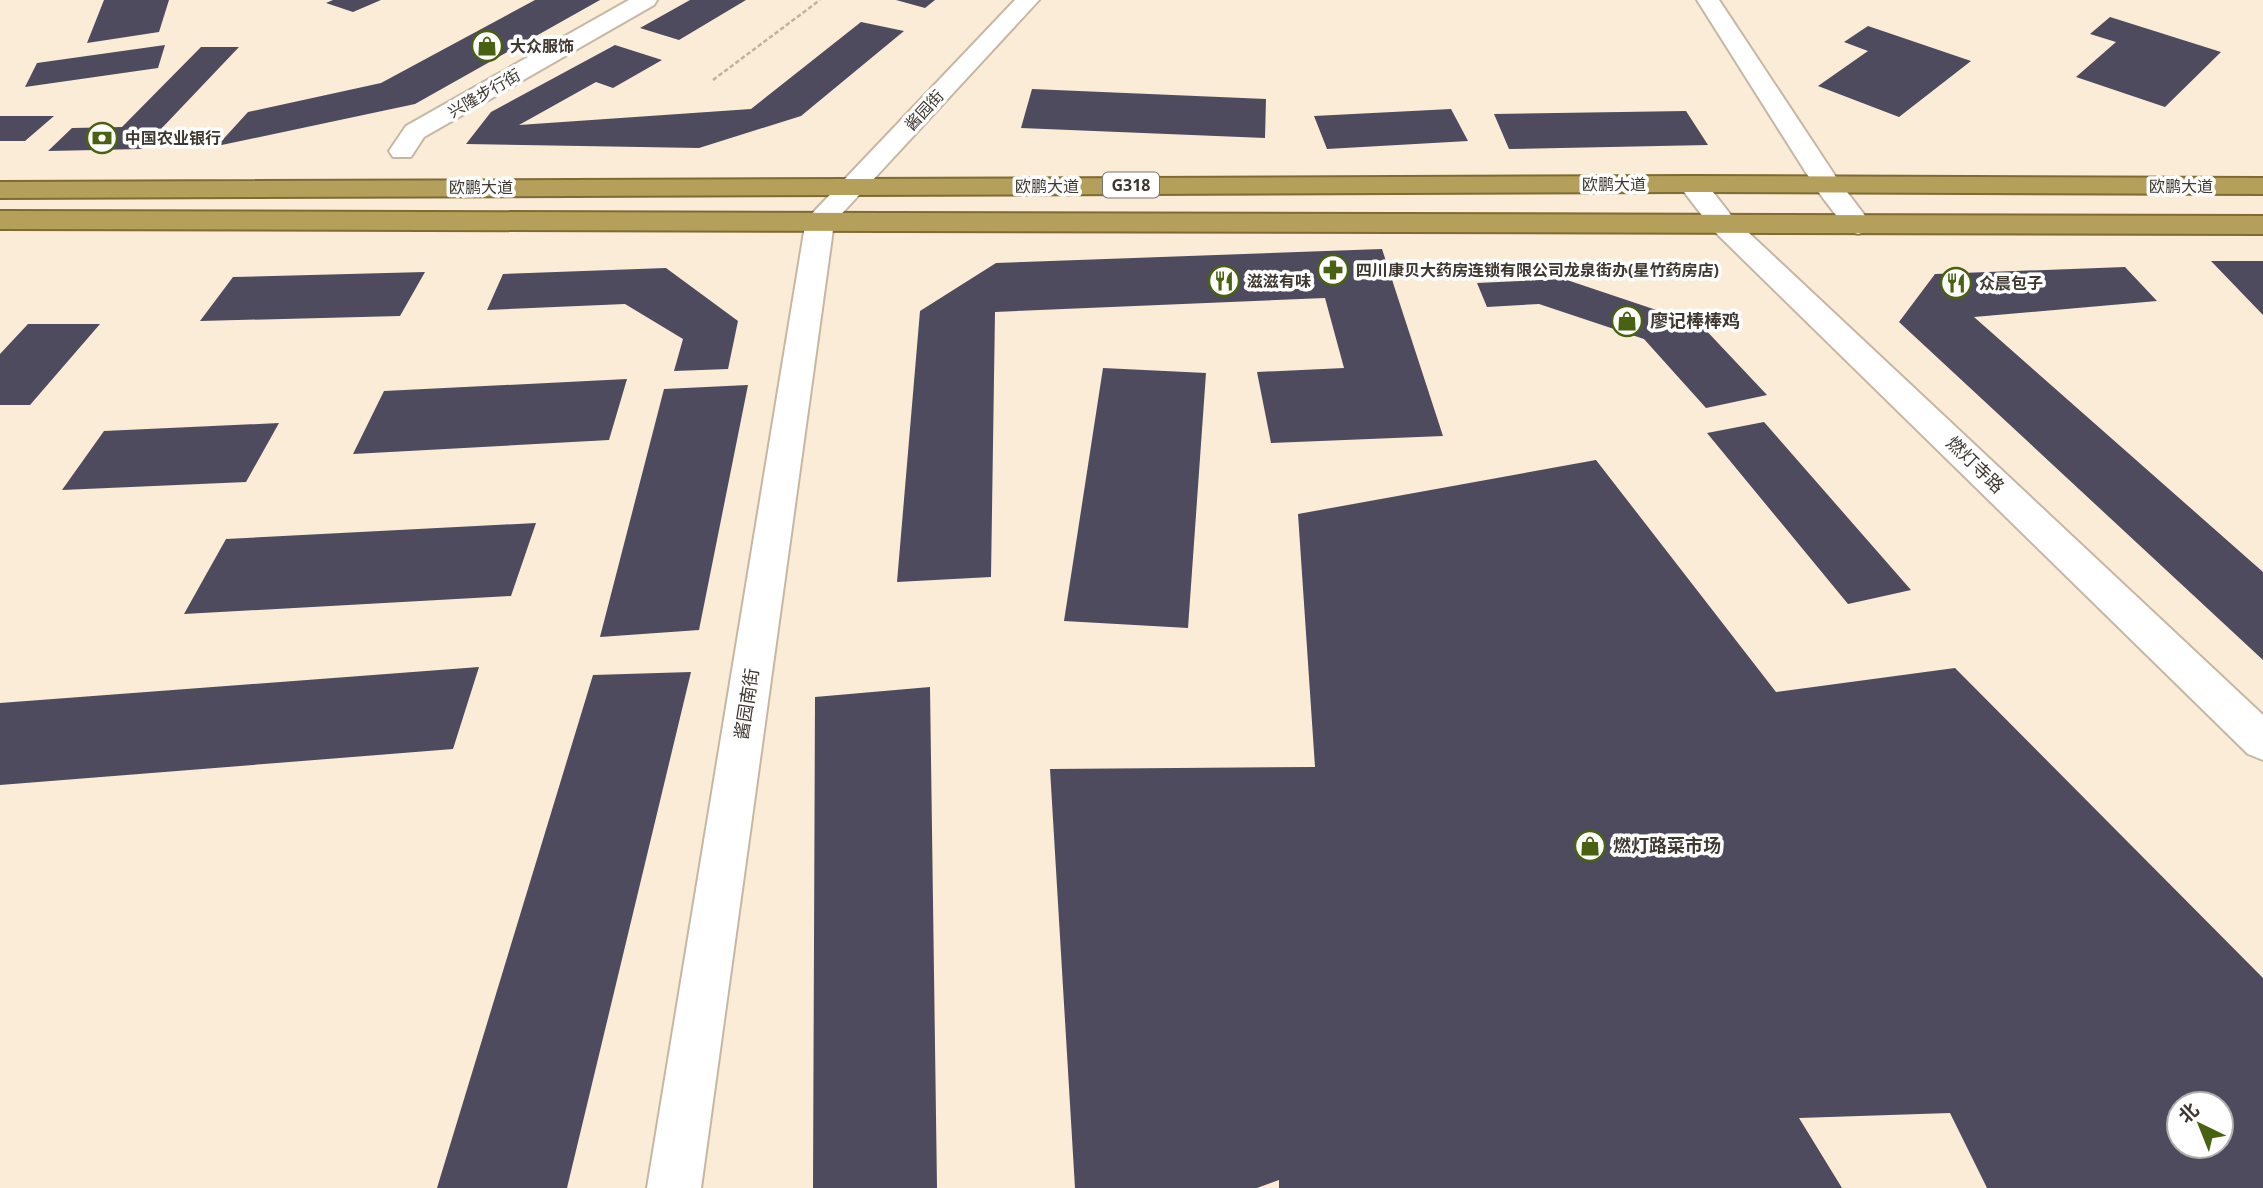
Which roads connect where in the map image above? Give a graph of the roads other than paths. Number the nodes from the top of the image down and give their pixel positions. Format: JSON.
{"nodes":[{"id":1,"x":646,"y":0,"type":"edge"},
{"id":2,"x":1028,"y":0,"type":"edge"},
{"id":3,"x":1708,"y":0,"type":"edge"},
{"id":4,"x":402,"y":151,"type":"dead end"},
{"id":5,"x":1692,"y":184,"type":"junction"},
{"id":6,"x":1827,"y":184,"type":"junction"},
{"id":7,"x":2263,"y":186,"type":"edge"},
{"id":8,"x":851,"y":187,"type":"junction"},
{"id":9,"x":0,"y":190,"type":"edge"},
{"id":10,"x":0,"y":220,"type":"edge"},
{"id":11,"x":820,"y":220,"type":"junction"},
{"id":12,"x":1724,"y":225,"type":"junction"},
{"id":13,"x":1857,"y":225,"type":"junction"},
{"id":14,"x":2263,"y":225,"type":"edge"},
{"id":15,"x":2263,"y":742,"type":"edge"},
{"id":16,"x":674,"y":1188,"type":"edge"}],
"edges":[{"from":1,"to":4,"type":"street","name":"兴隆步行街"},
{"from":2,"to":8,"type":"street","name":"酱园街"},
{"from":3,"to":6,"type":"street"},
{"from":5,"to":6,"type":"highway","name":"欧鹏大道","number":"G318"},
{"from":5,"to":8,"type":"highway","name":"欧鹏大道","number":"G318"},
{"from":5,"to":12,"type":"street","name":"燃灯寺路"},
{"from":6,"to":7,"type":"highway","name":"欧鹏大道","number":"G318"},
{"from":6,"to":13,"type":"street"},
{"from":8,"to":9,"type":"highway","name":"欧鹏大道","number":"G318"},
{"from":8,"to":11,"type":"street","name":"酱园街"},
{"from":10,"to":11,"type":"highway","name":"欧鹏大道","number":"G318"},
{"from":11,"to":12,"type":"highway","name":"欧鹏大道","number":"G318"},
{"from":11,"to":16,"type":"street","name":"酱园南街"},
{"from":12,"to":13,"type":"highway","name":"欧鹏大道","number":"G318"},
{"from":12,"to":15,"type":"street","name":"燃灯寺路"},
{"from":13,"to":14,"type":"highway","name":"欧鹏大道","number":"G318"}]}
